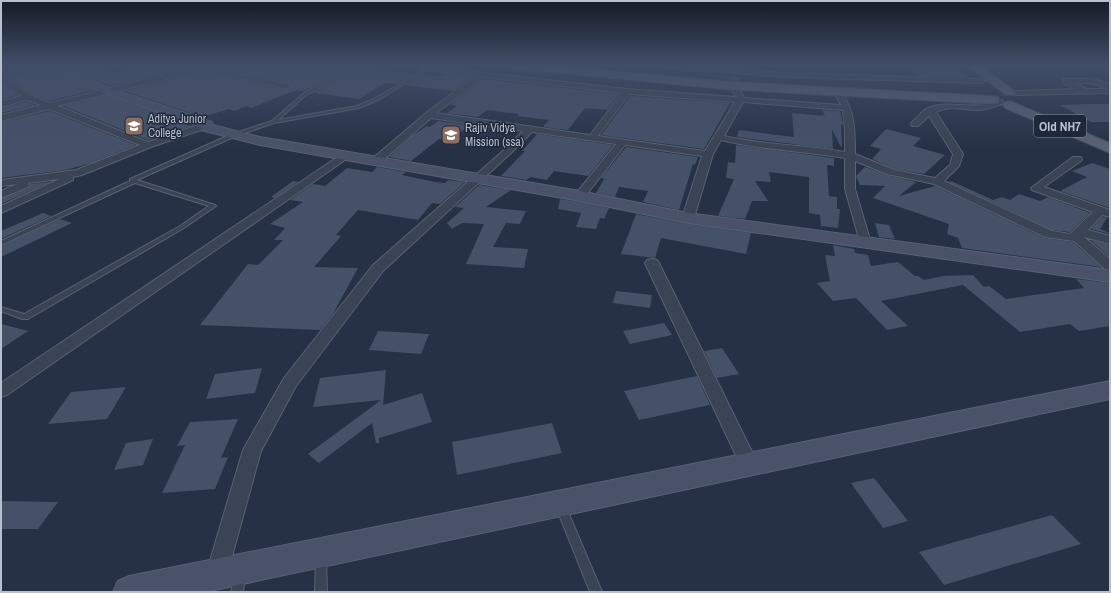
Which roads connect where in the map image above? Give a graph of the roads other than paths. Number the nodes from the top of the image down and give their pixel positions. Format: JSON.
{"nodes":[{"id":1,"x":22,"y":93,"type":"edge"},
{"id":2,"x":101,"y":93,"type":"edge"},
{"id":3,"x":113,"y":93,"type":"edge"},
{"id":4,"x":308,"y":93,"type":"edge"},
{"id":5,"x":387,"y":93,"type":"edge"},
{"id":6,"x":458,"y":93,"type":"edge"},
{"id":7,"x":626,"y":93,"type":"edge"},
{"id":8,"x":651,"y":93,"type":"edge"},
{"id":9,"x":738,"y":93,"type":"edge"},
{"id":10,"x":836,"y":93,"type":"edge"},
{"id":11,"x":934,"y":93,"type":"edge"},
{"id":12,"x":975,"y":93,"type":"edge"},
{"id":13,"x":995,"y":93,"type":"edge"},
{"id":14,"x":996,"y":93,"type":"edge"},
{"id":15,"x":1048,"y":93,"type":"edge"},
{"id":16,"x":998,"y":95,"type":"junction"},
{"id":17,"x":27,"y":97,"type":"junction"},
{"id":18,"x":741,"y":99,"type":"junction"},
{"id":19,"x":1,"y":104,"type":"edge"},
{"id":20,"x":49,"y":106,"type":"junction"},
{"id":21,"x":846,"y":108,"type":"junction"},
{"id":22,"x":930,"y":110,"type":"junction"},
{"id":23,"x":429,"y":115,"type":"junction"},
{"id":24,"x":1,"y":118,"type":"edge"},
{"id":25,"x":273,"y":122,"type":"junction"},
{"id":26,"x":916,"y":124,"type":"dead end"},
{"id":27,"x":207,"y":125,"type":"junction"},
{"id":28,"x":530,"y":129,"type":"junction"},
{"id":29,"x":234,"y":135,"type":"junction"},
{"id":30,"x":718,"y":137,"type":"junction"},
{"id":31,"x":592,"y":138,"type":"junction"},
{"id":32,"x":622,"y":141,"type":"junction"},
{"id":33,"x":1110,"y":141,"type":"edge"},
{"id":34,"x":148,"y":145,"type":"junction"},
{"id":35,"x":1110,"y":148,"type":"edge"},
{"id":36,"x":708,"y":154,"type":"junction"},
{"id":37,"x":346,"y":156,"type":"junction"},
{"id":38,"x":851,"y":156,"type":"junction"},
{"id":39,"x":1077,"y":159,"type":"dead end"},
{"id":40,"x":376,"y":161,"type":"junction"},
{"id":41,"x":78,"y":173,"type":"junction"},
{"id":42,"x":38,"y":178,"type":"junction"},
{"id":43,"x":478,"y":178,"type":"junction"},
{"id":44,"x":134,"y":181,"type":"junction"},
{"id":45,"x":937,"y":182,"type":"junction"},
{"id":46,"x":1,"y":183,"type":"edge"},
{"id":47,"x":1,"y":195,"type":"edge"},
{"id":48,"x":580,"y":196,"type":"junction"},
{"id":49,"x":1,"y":210,"type":"edge"},
{"id":50,"x":1105,"y":212,"type":"edge"},
{"id":51,"x":688,"y":218,"type":"junction"},
{"id":52,"x":1078,"y":234,"type":"junction"},
{"id":53,"x":1110,"y":240,"type":"edge"},
{"id":54,"x":1,"y":243,"type":"edge"},
{"id":55,"x":864,"y":243,"type":"junction"},
{"id":56,"x":652,"y":263,"type":"dead end"},
{"id":57,"x":1110,"y":266,"type":"edge"},
{"id":58,"x":1110,"y":276,"type":"edge"},
{"id":59,"x":1,"y":310,"type":"edge"},
{"id":60,"x":1110,"y":390,"type":"edge"},
{"id":61,"x":1,"y":391,"type":"edge"},
{"id":62,"x":749,"y":464,"type":"junction"},
{"id":63,"x":559,"y":503,"type":"junction"},
{"id":64,"x":321,"y":553,"type":"junction"},
{"id":65,"x":232,"y":578,"type":"edge"},
{"id":66,"x":129,"y":592,"type":"edge"},
{"id":67,"x":321,"y":592,"type":"edge"},
{"id":68,"x":596,"y":592,"type":"edge"}],
"edges":[{"from":1,"to":17,"type":"street"},
{"from":2,"to":20,"type":"street"},
{"from":3,"to":27,"type":"street"},
{"from":4,"to":25,"type":"lane"},
{"from":5,"to":25,"type":"lane"},
{"from":6,"to":23,"type":"street"},
{"from":7,"to":31,"type":"street"},
{"from":8,"to":18,"type":"street"},
{"from":9,"to":18,"type":"street"},
{"from":10,"to":21,"type":"street"},
{"from":11,"to":16,"type":"main road","number":"Old NH7"},
{"from":12,"to":16,"type":"street"},
{"from":13,"to":16,"type":"main road"},
{"from":14,"to":16,"type":"main road"},
{"from":15,"to":16,"type":"street"},
{"from":16,"to":22,"type":"street"},
{"from":16,"to":33,"type":"main road","number":"Old NH7"},
{"from":16,"to":35,"type":"main road","number":"Old NH7"},
{"from":17,"to":19,"type":"street"},
{"from":17,"to":20,"type":"street"},
{"from":18,"to":21,"type":"street"},
{"from":18,"to":30,"type":"street"},
{"from":20,"to":24,"type":"street"},
{"from":20,"to":34,"type":"street"},
{"from":21,"to":38,"type":"street"},
{"from":22,"to":26,"type":"street"},
{"from":22,"to":45,"type":"street"},
{"from":23,"to":28,"type":"street"},
{"from":23,"to":40,"type":"street"},
{"from":25,"to":29,"type":"lane"},
{"from":27,"to":29,"type":"street"},
{"from":27,"to":34,"type":"street"},
{"from":28,"to":31,"type":"street"},
{"from":28,"to":43,"type":"street"},
{"from":29,"to":37,"type":"street"},
{"from":29,"to":44,"type":"lane"},
{"from":30,"to":36,"type":"street"},
{"from":30,"to":38,"type":"street"},
{"from":31,"to":32,"type":"street"},
{"from":32,"to":36,"type":"street"},
{"from":32,"to":48,"type":"street"},
{"from":34,"to":41,"type":"street"},
{"from":36,"to":51,"type":"street"},
{"from":37,"to":40,"type":"street"},
{"from":37,"to":61,"type":"street"},
{"from":38,"to":45,"type":"street"},
{"from":38,"to":55,"type":"street"},
{"from":39,"to":50,"type":"street"},
{"from":40,"to":43,"type":"street"},
{"from":41,"to":42,"type":"street"},
{"from":41,"to":49,"type":"street"},
{"from":42,"to":46,"type":"street"},
{"from":42,"to":47,"type":"street"},
{"from":43,"to":48,"type":"street"},
{"from":43,"to":65,"type":"street"},
{"from":44,"to":54,"type":"lane"},
{"from":44,"to":59,"type":"lane"},
{"from":45,"to":52,"type":"street"},
{"from":48,"to":51,"type":"street"},
{"from":50,"to":52,"type":"street"},
{"from":51,"to":55,"type":"street"},
{"from":52,"to":53,"type":"street"},
{"from":52,"to":57,"type":"street"},
{"from":55,"to":58,"type":"street"},
{"from":56,"to":62,"type":"street"},
{"from":60,"to":62,"type":"street"},
{"from":62,"to":63,"type":"street"},
{"from":63,"to":64,"type":"street"},
{"from":63,"to":68,"type":"lane"},
{"from":64,"to":65,"type":"street"},
{"from":64,"to":67,"type":"lane"},
{"from":65,"to":66,"type":"street"}]}
